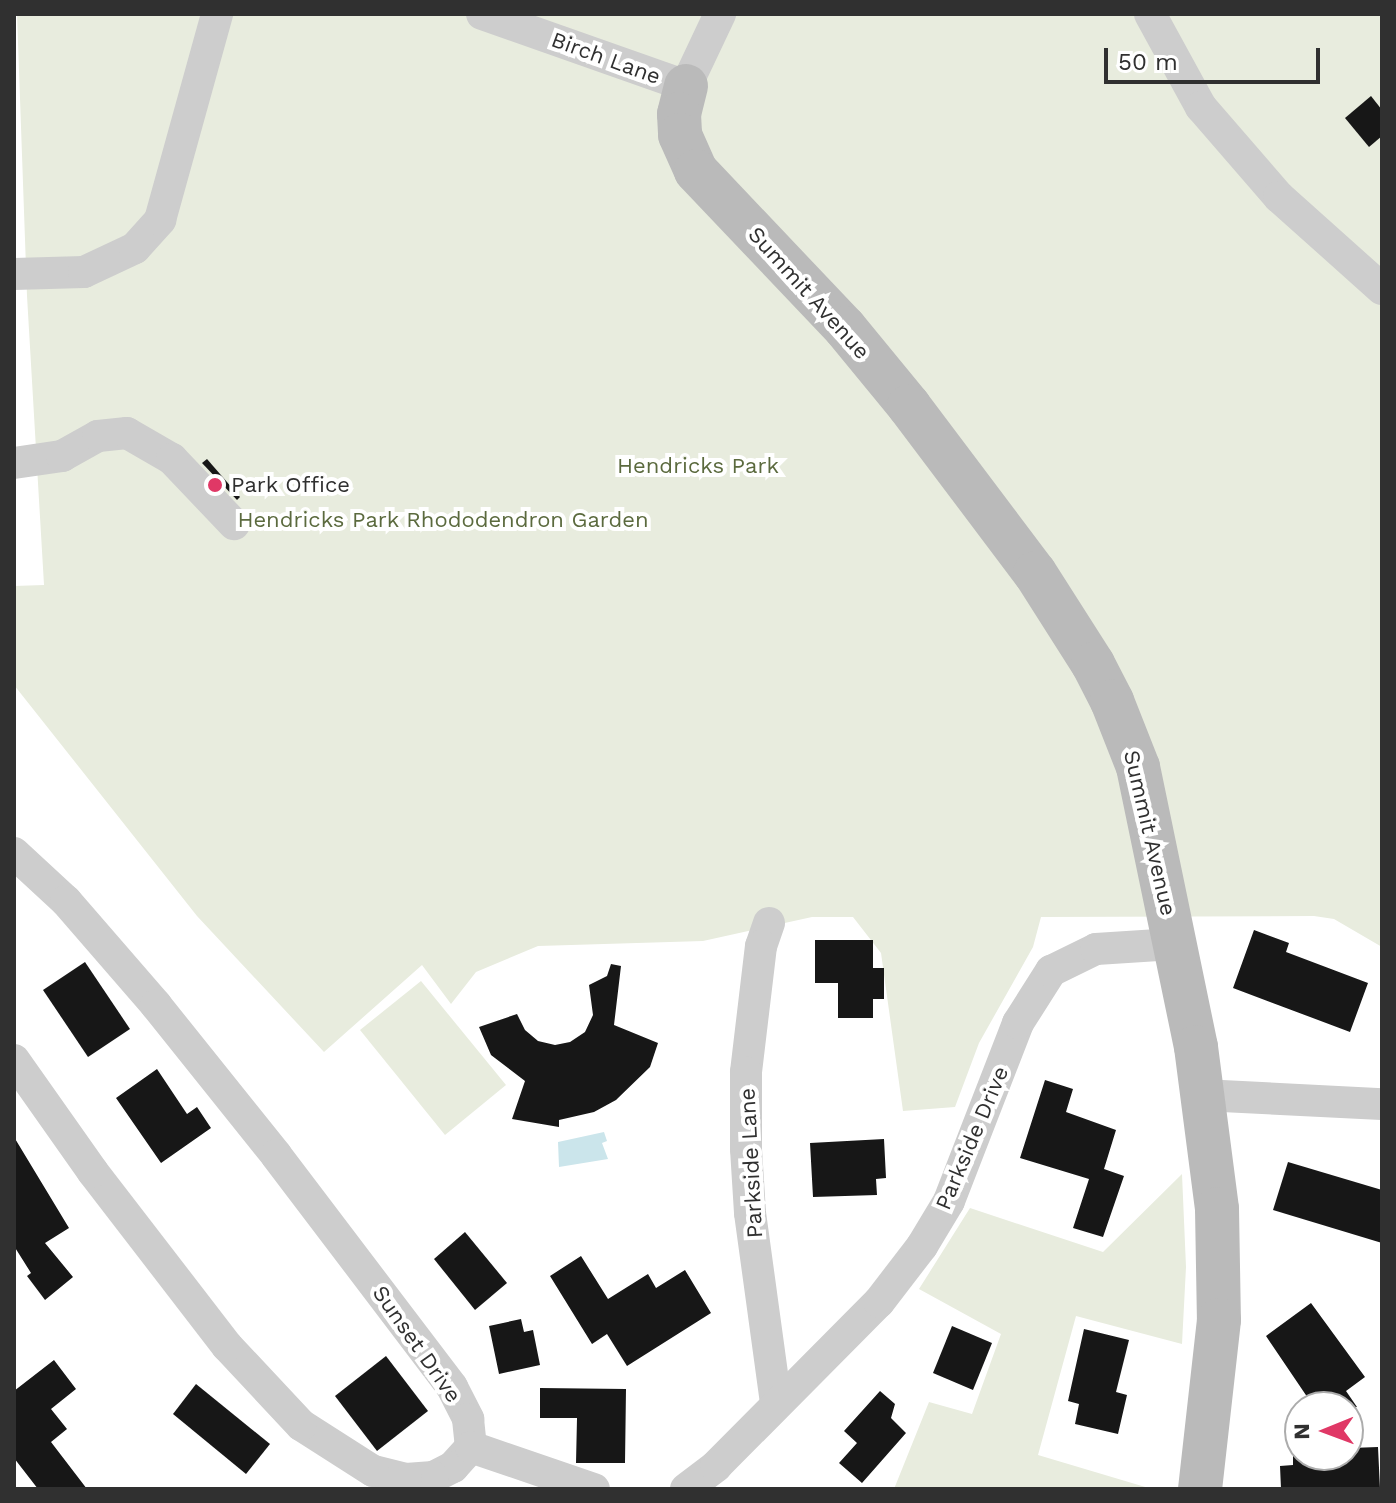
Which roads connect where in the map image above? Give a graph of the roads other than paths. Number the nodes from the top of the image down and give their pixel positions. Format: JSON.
{"nodes":[{"id":1,"x":217,"y":14,"type":"edge"},
{"id":2,"x":482,"y":14,"type":"edge"},
{"id":3,"x":720,"y":14,"type":"edge"},
{"id":4,"x":1150,"y":14,"type":"edge"},
{"id":5,"x":686,"y":86,"type":"junction"},
{"id":6,"x":14,"y":274,"type":"edge"},
{"id":7,"x":1382,"y":289,"type":"edge"},
{"id":8,"x":14,"y":463,"type":"edge"},
{"id":9,"x":234,"y":524,"type":"dead end"},
{"id":10,"x":14,"y":853,"type":"edge"},
{"id":11,"x":769,"y":923,"type":"dead end"},
{"id":12,"x":1174,"y":944,"type":"junction"},
{"id":13,"x":14,"y":1060,"type":"edge"},
{"id":14,"x":1202,"y":1095,"type":"junction"},
{"id":15,"x":1382,"y":1104,"type":"edge"},
{"id":16,"x":776,"y":1403,"type":"junction"},
{"id":17,"x":471,"y":1447,"type":"junction"},
{"id":18,"x":594,"y":1489,"type":"edge"},
{"id":19,"x":686,"y":1489,"type":"edge"},
{"id":20,"x":1200,"y":1489,"type":"edge"}],
"edges":[{"from":1,"to":6,"type":"street"},
{"from":2,"to":5,"type":"street","name":"Birch Lane"},
{"from":3,"to":5,"type":"street"},
{"from":4,"to":7,"type":"street"},
{"from":5,"to":12,"type":"street","name":"Summit Avenue"},
{"from":8,"to":9,"type":"street"},
{"from":10,"to":17,"type":"street","name":"Sunset Drive"},
{"from":11,"to":16,"type":"street","name":"Parkside Lane"},
{"from":12,"to":14,"type":"street","name":"Summit Avenue"},
{"from":12,"to":16,"type":"street","name":"Parkside Drive"},
{"from":13,"to":17,"type":"street"},
{"from":14,"to":15,"type":"street"},
{"from":14,"to":20,"type":"street","name":"Summit Avenue"},
{"from":16,"to":19,"type":"street","name":"Parkside Drive"},
{"from":17,"to":18,"type":"street"}]}
